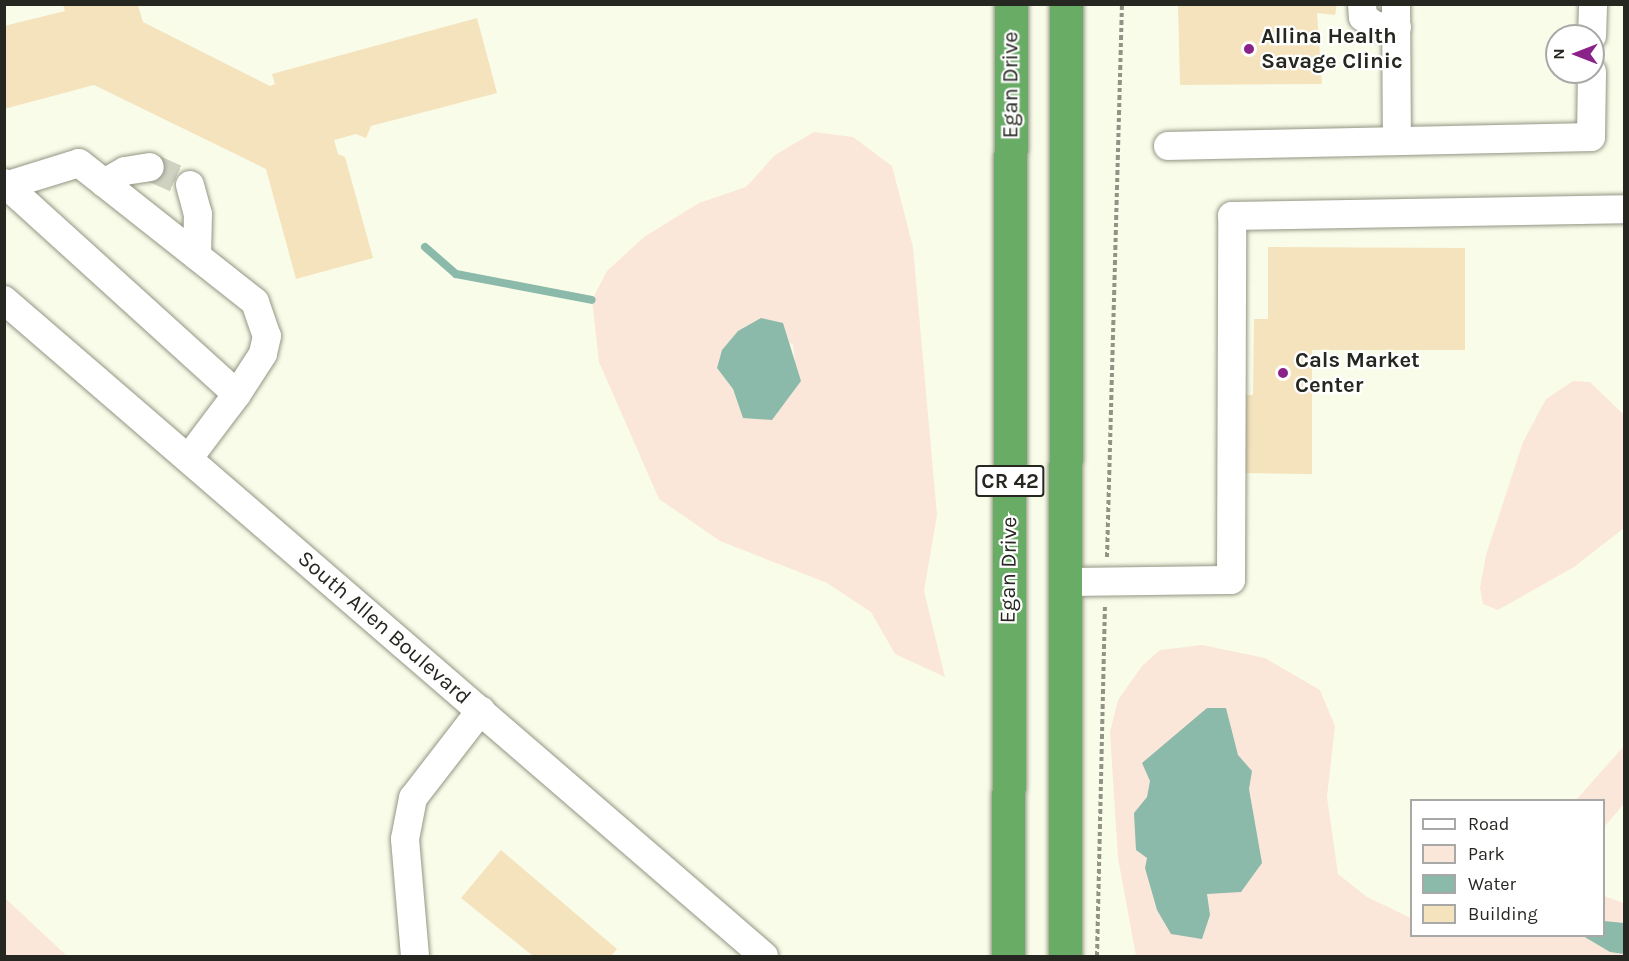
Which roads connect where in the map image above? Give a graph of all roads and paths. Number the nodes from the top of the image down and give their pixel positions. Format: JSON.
{"nodes":[{"id":1,"x":1011,"y":4,"type":"edge"},
{"id":2,"x":1066,"y":4,"type":"edge"},
{"id":3,"x":1122,"y":4,"type":"edge"},
{"id":4,"x":1362,"y":4,"type":"edge"},
{"id":5,"x":1593,"y":4,"type":"edge"},
{"id":6,"x":1397,"y":16,"type":"edge"},
{"id":7,"x":1592,"y":24,"type":"edge"},
{"id":8,"x":1592,"y":84,"type":"edge"},
{"id":9,"x":1397,"y":140,"type":"junction"},
{"id":10,"x":1168,"y":146,"type":"dead end"},
{"id":11,"x":150,"y":167,"type":"tunnel mouth"},
{"id":12,"x":104,"y":183,"type":"junction"},
{"id":13,"x":6,"y":184,"type":"edge"},
{"id":14,"x":190,"y":185,"type":"dead end"},
{"id":15,"x":1624,"y":208,"type":"edge"},
{"id":16,"x":197,"y":256,"type":"junction"},
{"id":17,"x":4,"y":300,"type":"edge"},
{"id":18,"x":237,"y":394,"type":"junction"},
{"id":19,"x":188,"y":459,"type":"junction"},
{"id":20,"x":1106,"y":581,"type":"junction"},
{"id":21,"x":1066,"y":582,"type":"junction"},
{"id":22,"x":481,"y":710,"type":"junction"},
{"id":23,"x":1008,"y":807,"type":"junction"},
{"id":24,"x":758,"y":955,"type":"edge"},
{"id":25,"x":415,"y":957,"type":"edge"},
{"id":26,"x":991,"y":957,"type":"edge"},
{"id":27,"x":1008,"y":957,"type":"edge"},
{"id":28,"x":1065,"y":957,"type":"edge"},
{"id":29,"x":1097,"y":957,"type":"edge"}],
"edges":[{"from":1,"to":23,"type":"highway","name":"Egan Drive","number":"CR 42"},
{"from":2,"to":21,"type":"highway","number":"CR 42"},
{"from":3,"to":20,"type":"path"},
{"from":4,"to":6,"type":"street"},
{"from":5,"to":7,"type":"street"},
{"from":6,"to":9,"type":"street"},
{"from":8,"to":9,"type":"street"},
{"from":9,"to":10,"type":"street"},
{"from":11,"to":12,"type":"street"},
{"from":12,"to":13,"type":"street"},
{"from":12,"to":16,"type":"street"},
{"from":13,"to":18,"type":"street"},
{"from":14,"to":16,"type":"street"},
{"from":15,"to":20,"type":"street"},
{"from":16,"to":18,"type":"street"},
{"from":17,"to":19,"type":"street","name":"South Allen Boulevard"},
{"from":18,"to":19,"type":"street"},
{"from":19,"to":22,"type":"street","name":"South Allen Boulevard"},
{"from":20,"to":21,"type":"street"},
{"from":20,"to":29,"type":"path"},
{"from":21,"to":28,"type":"highway","number":"CR 42"},
{"from":22,"to":24,"type":"street","name":"South Allen Boulevard"},
{"from":22,"to":25,"type":"street"},
{"from":23,"to":26,"type":"street"},
{"from":23,"to":27,"type":"highway","name":"Egan Drive","number":"CR 42"}]}
